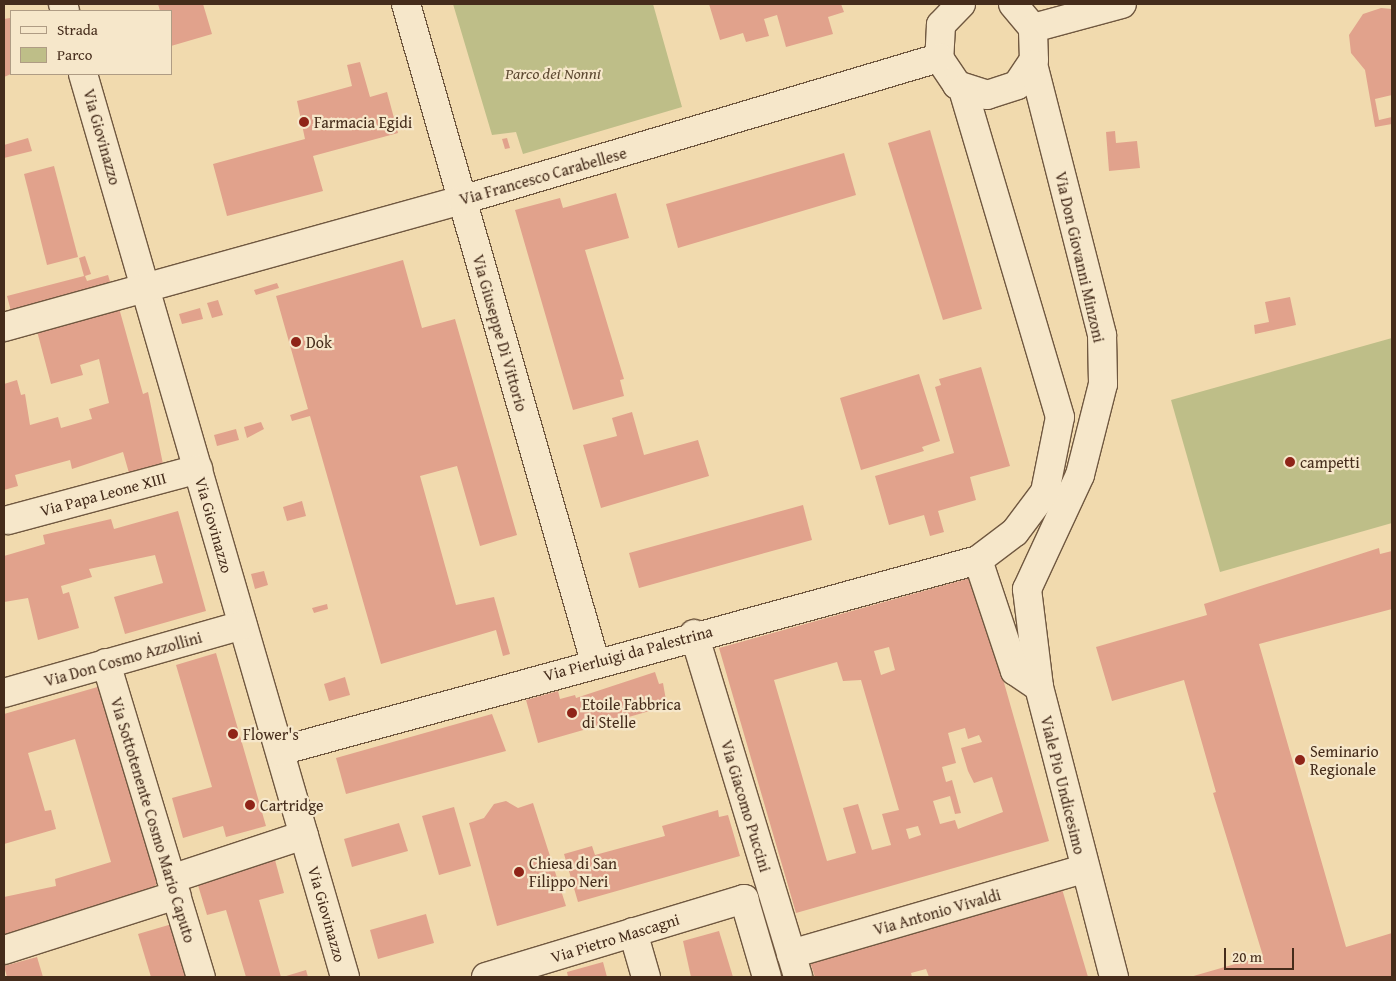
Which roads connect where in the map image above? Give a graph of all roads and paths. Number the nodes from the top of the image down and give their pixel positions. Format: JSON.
{"nodes":[{"id":1,"x":406,"y":4,"type":"edge"},
{"id":2,"x":1013,"y":4,"type":"edge"},
{"id":3,"x":1122,"y":4,"type":"edge"},
{"id":4,"x":949,"y":9,"type":"edge"},
{"id":5,"x":1033,"y":28,"type":"junction"},
{"id":6,"x":939,"y":58,"type":"junction"},
{"id":7,"x":1032,"y":64,"type":"junction"},
{"id":8,"x":83,"y":75,"type":"edge"},
{"id":9,"x":963,"y":89,"type":"junction"},
{"id":10,"x":462,"y":200,"type":"junction"},
{"id":11,"x":146,"y":288,"type":"junction"},
{"id":12,"x":4,"y":327,"type":"edge"},
{"id":13,"x":198,"y":470,"type":"junction"},
{"id":14,"x":8,"y":520,"type":"dead end"},
{"id":15,"x":978,"y":560,"type":"junction"},
{"id":16,"x":1027,"y":590,"type":"joint"},
{"id":17,"x":243,"y":625,"type":"junction"},
{"id":18,"x":694,"y":634,"type":"junction"},
{"id":19,"x":595,"y":662,"type":"junction"},
{"id":20,"x":106,"y":663,"type":"junction"},
{"id":21,"x":1039,"y":687,"type":"junction"},
{"id":22,"x":4,"y":693,"type":"edge"},
{"id":23,"x":280,"y":751,"type":"junction"},
{"id":24,"x":304,"y":835,"type":"junction"},
{"id":25,"x":1084,"y":870,"type":"junction"},
{"id":26,"x":173,"y":887,"type":"junction"},
{"id":27,"x":633,"y":932,"type":"junction"},
{"id":28,"x":4,"y":950,"type":"edge"},
{"id":29,"x":794,"y":966,"type":"edge"},
{"id":30,"x":538,"y":970,"type":"edge"},
{"id":31,"x":201,"y":977,"type":"edge"},
{"id":32,"x":345,"y":977,"type":"edge"},
{"id":33,"x":486,"y":977,"type":"edge"},
{"id":34,"x":646,"y":977,"type":"edge"},
{"id":35,"x":767,"y":977,"type":"edge"},
{"id":36,"x":1114,"y":977,"type":"edge"}],
"edges":[{"from":1,"to":10,"type":"street","name":"Via Giuseppe Di Vittorio"},
{"from":2,"to":5,"type":"street"},
{"from":3,"to":5,"type":"street"},
{"from":4,"to":6,"type":"street"},
{"from":5,"to":7,"type":"street"},
{"from":6,"to":9,"type":"street"},
{"from":6,"to":10,"type":"street","name":"Via Francesco Carabellese"},
{"from":7,"to":9,"type":"street"},
{"from":7,"to":16,"type":"street","name":"Via Don Giovanni Minzoni"},
{"from":8,"to":11,"type":"street","name":"Via Giovinazzo"},
{"from":9,"to":15,"type":"street"},
{"from":10,"to":11,"type":"street","name":"Via Francesco Carabellese"},
{"from":10,"to":19,"type":"street","name":"Via Giuseppe Di Vittorio"},
{"from":11,"to":12,"type":"street","name":"Via Francesco Carabellese"},
{"from":11,"to":13,"type":"street","name":"Via Giovinazzo"},
{"from":13,"to":14,"type":"street","name":"Via Papa Leone XIII"},
{"from":13,"to":17,"type":"street","name":"Via Giovinazzo"},
{"from":15,"to":18,"type":"street","name":"Via Pierluigi da Palestrina"},
{"from":15,"to":21,"type":"street"},
{"from":16,"to":21,"type":"street","name":"Viale Pio Undicesimo"},
{"from":17,"to":20,"type":"street","name":"Via Don Cosmo Azzollini"},
{"from":17,"to":23,"type":"street","name":"Via Giovinazzo"},
{"from":18,"to":19,"type":"street","name":"Via Pierluigi da Palestrina"},
{"from":18,"to":29,"type":"street","name":"Via Giacomo Puccini"},
{"from":19,"to":23,"type":"street","name":"Via Pierluigi da Palestrina"},
{"from":20,"to":22,"type":"street","name":"Via Don Cosmo Azzollini"},
{"from":20,"to":26,"type":"street","name":"Via Sottotenente Cosmo Mario Caputo"},
{"from":21,"to":25,"type":"street","name":"Viale Pio Undicesimo"},
{"from":23,"to":24,"type":"street","name":"Via Giovinazzo"},
{"from":24,"to":26,"type":"street"},
{"from":24,"to":32,"type":"street","name":"Via Giovinazzo"},
{"from":25,"to":29,"type":"street","name":"Via Antonio Vivaldi"},
{"from":25,"to":36,"type":"street","name":"Viale Pio Undicesimo"},
{"from":26,"to":28,"type":"street"},
{"from":26,"to":31,"type":"street","name":"Via Sottotenente Cosmo Mario Caputo"},
{"from":27,"to":30,"type":"street","name":"Via Pietro Mascagni"},
{"from":27,"to":34,"type":"street"},
{"from":27,"to":35,"type":"street","name":"Via Pietro Mascagni"},
{"from":30,"to":33,"type":"street","name":"Via Pietro Mascagni"}]}
